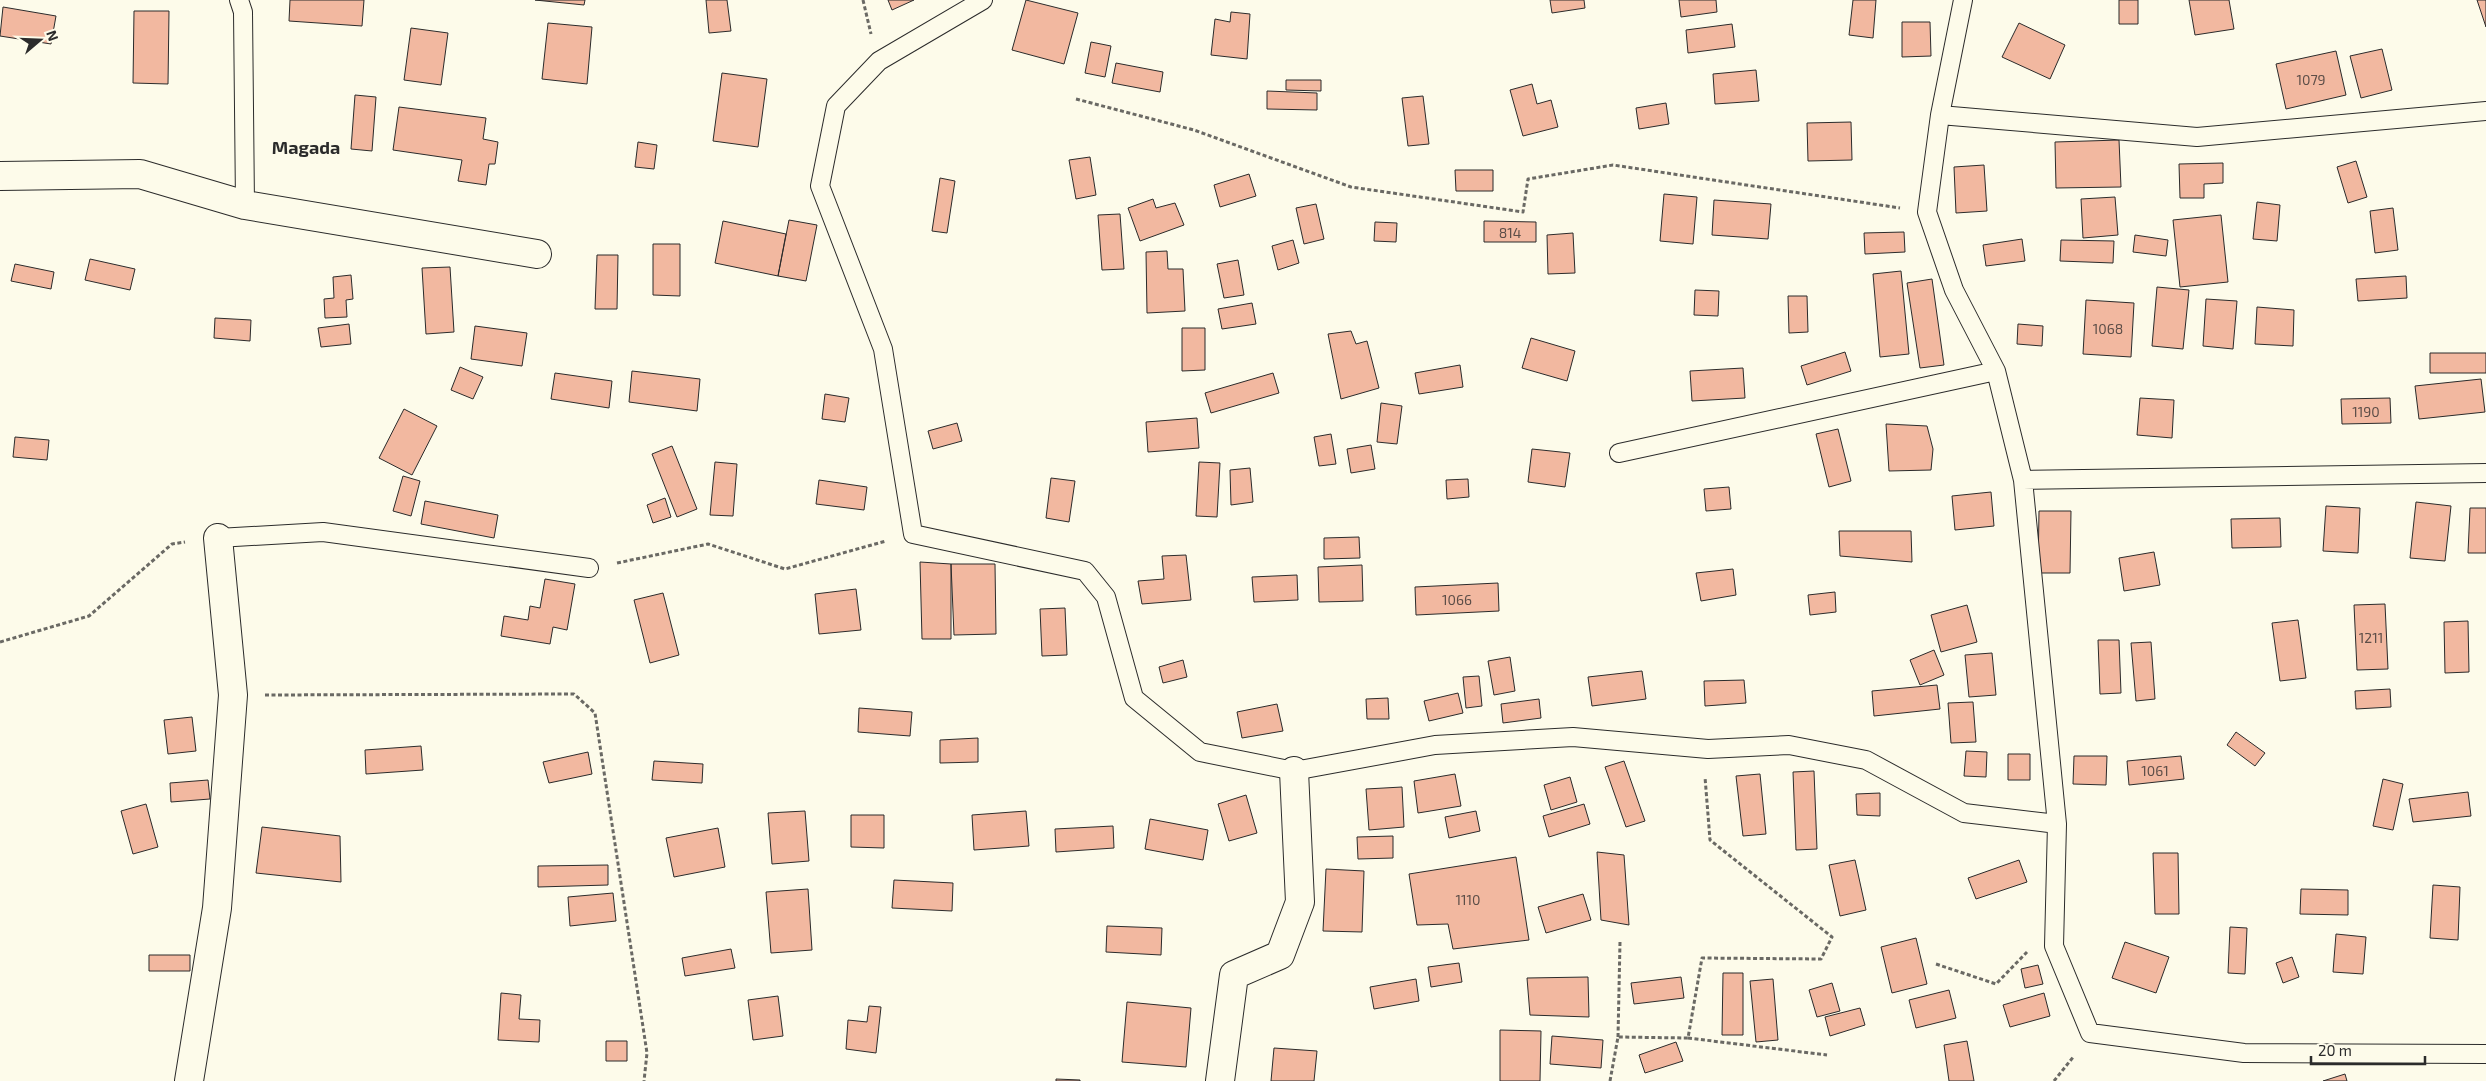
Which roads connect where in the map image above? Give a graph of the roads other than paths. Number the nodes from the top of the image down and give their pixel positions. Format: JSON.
{"nodes":[{"id":1,"x":239,"y":0,"type":"edge"},
{"id":2,"x":983,"y":0,"type":"edge"},
{"id":3,"x":1963,"y":0,"type":"edge"},
{"id":4,"x":2486,"y":111,"type":"edge"},
{"id":5,"x":1940,"y":115,"type":"junction"},
{"id":6,"x":0,"y":176,"type":"edge"},
{"id":7,"x":245,"y":205,"type":"junction"},
{"id":8,"x":537,"y":254,"type":"dead end"},
{"id":9,"x":1996,"y":371,"type":"junction"},
{"id":10,"x":1619,"y":454,"type":"dead end"},
{"id":11,"x":2486,"y":473,"type":"edge"},
{"id":12,"x":2024,"y":480,"type":"junction"},
{"id":13,"x":218,"y":538,"type":"joint"},
{"id":14,"x":589,"y":568,"type":"road end"},
{"id":15,"x":1294,"y":771,"type":"junction"},
{"id":16,"x":2057,"y":824,"type":"junction"},
{"id":17,"x":2486,"y":1054,"type":"edge"},
{"id":18,"x":189,"y":1081,"type":"edge"},
{"id":19,"x":1220,"y":1081,"type":"edge"}],
"edges":[{"from":1,"to":7,"type":"lane"},
{"from":2,"to":15,"type":"lane"},
{"from":3,"to":5,"type":"lane"},
{"from":4,"to":5,"type":"lane"},
{"from":5,"to":9,"type":"lane"},
{"from":6,"to":7,"type":"street"},
{"from":7,"to":8,"type":"street"},
{"from":9,"to":10,"type":"lane"},
{"from":9,"to":12,"type":"lane"},
{"from":11,"to":12,"type":"lane"},
{"from":12,"to":16,"type":"lane"},
{"from":13,"to":14,"type":"lane"},
{"from":13,"to":18,"type":"street"},
{"from":15,"to":16,"type":"lane"},
{"from":15,"to":19,"type":"street"},
{"from":16,"to":17,"type":"lane"}]}
